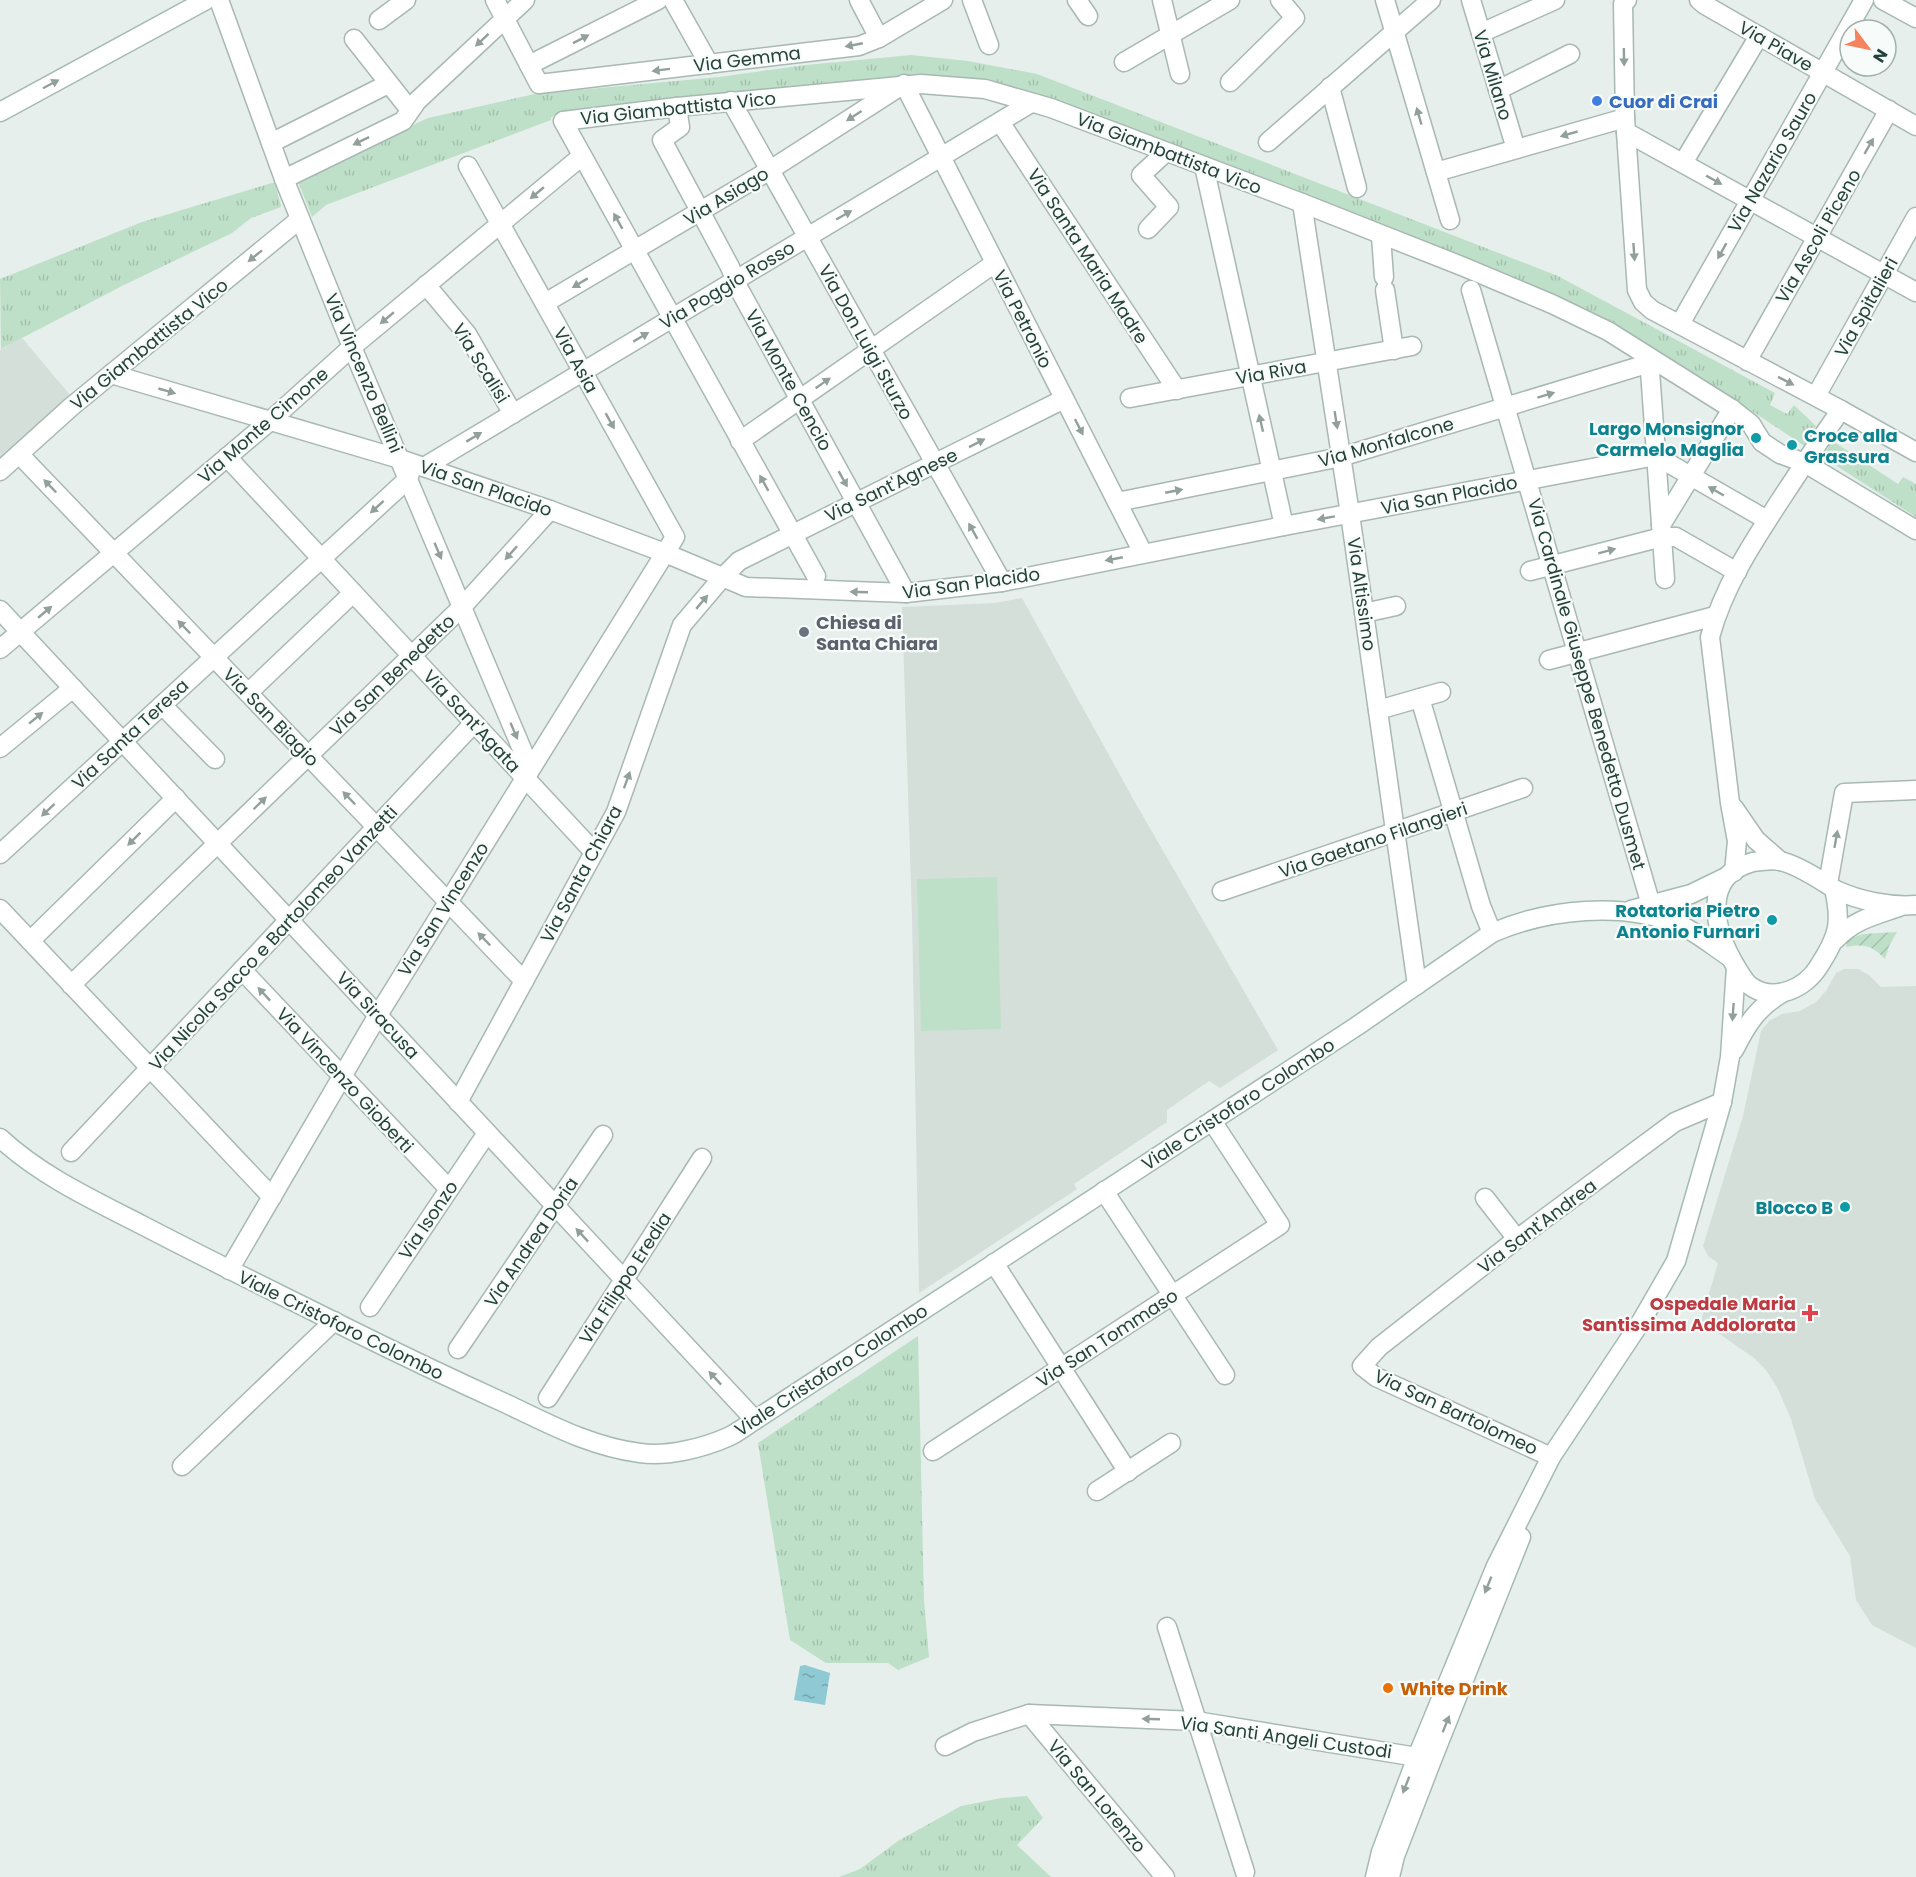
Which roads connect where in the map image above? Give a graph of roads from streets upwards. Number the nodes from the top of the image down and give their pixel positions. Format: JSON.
{"nodes":[{"id":1,"x":206,"y":0,"type":"edge"},
{"id":2,"x":219,"y":0,"type":"edge"},
{"id":3,"x":406,"y":0,"type":"edge"},
{"id":4,"x":495,"y":0,"type":"edge"},
{"id":5,"x":525,"y":0,"type":"edge"},
{"id":6,"x":658,"y":0,"type":"edge"},
{"id":7,"x":673,"y":0,"type":"edge"},
{"id":8,"x":859,"y":0,"type":"edge"},
{"id":9,"x":943,"y":0,"type":"edge"},
{"id":10,"x":972,"y":0,"type":"edge"},
{"id":11,"x":1077,"y":0,"type":"edge"},
{"id":12,"x":1162,"y":0,"type":"edge"},
{"id":13,"x":1230,"y":0,"type":"edge"},
{"id":14,"x":1280,"y":0,"type":"edge"},
{"id":15,"x":1385,"y":0,"type":"edge"},
{"id":16,"x":1431,"y":0,"type":"edge"},
{"id":17,"x":1471,"y":0,"type":"edge"},
{"id":18,"x":1555,"y":0,"type":"edge"},
{"id":19,"x":1627,"y":0,"type":"edge"},
{"id":20,"x":1699,"y":0,"type":"edge"},
{"id":21,"x":1864,"y":0,"type":"edge"},
{"id":22,"x":1883,"y":0,"type":"edge"},
{"id":23,"x":1088,"y":16,"type":"dead end"},
{"id":24,"x":1916,"y":18,"type":"edge"},
{"id":25,"x":505,"y":19,"type":"junction"},
{"id":26,"x":379,"y":20,"type":"dead end"},
{"id":27,"x":1394,"y":32,"type":"junction"},
{"id":28,"x":1480,"y":33,"type":"junction"},
{"id":29,"x":1170,"y":35,"type":"junction"},
{"id":30,"x":1759,"y":36,"type":"junction"},
{"id":31,"x":879,"y":38,"type":"junction"},
{"id":32,"x":354,"y":39,"type":"dead end"},
{"id":33,"x":989,"y":45,"type":"dead end"},
{"id":34,"x":1570,"y":54,"type":"dead end"},
{"id":35,"x":1124,"y":62,"type":"dead end"},
{"id":36,"x":709,"y":64,"type":"junction"},
{"id":37,"x":529,"y":66,"type":"junction"},
{"id":38,"x":1823,"y":73,"type":"junction"},
{"id":39,"x":1180,"y":74,"type":"dead end"},
{"id":40,"x":1230,"y":82,"type":"dead end"},
{"id":41,"x":388,"y":84,"type":"junction"},
{"id":42,"x":904,"y":84,"type":"junction"},
{"id":43,"x":1330,"y":87,"type":"junction"},
{"id":44,"x":1498,"y":90,"type":"junction"},
{"id":45,"x":731,"y":101,"type":"junction"},
{"id":46,"x":1031,"y":103,"type":"junction"},
{"id":47,"x":676,"y":107,"type":"junction"},
{"id":48,"x":410,"y":110,"type":"junction"},
{"id":49,"x":1889,"y":110,"type":"junction"},
{"id":50,"x":0,"y":112,"type":"edge"},
{"id":51,"x":1000,"y":122,"type":"junction"},
{"id":52,"x":1626,"y":125,"type":"junction"},
{"id":53,"x":1916,"y":126,"type":"edge"},
{"id":54,"x":1268,"y":142,"type":"dead end"},
{"id":55,"x":271,"y":143,"type":"junction"},
{"id":56,"x":1516,"y":149,"type":"junction"},
{"id":57,"x":1166,"y":152,"type":"junction"},
{"id":58,"x":582,"y":156,"type":"junction"},
{"id":59,"x":940,"y":159,"type":"junction"},
{"id":60,"x":1683,"y":163,"type":"junction"},
{"id":61,"x":468,"y":166,"type":"dead end"},
{"id":62,"x":1204,"y":166,"type":"junction"},
{"id":63,"x":770,"y":170,"type":"junction"},
{"id":64,"x":1436,"y":172,"type":"junction"},
{"id":65,"x":284,"y":179,"type":"junction"},
{"id":66,"x":1357,"y":188,"type":"dead end"},
{"id":67,"x":1751,"y":200,"type":"junction"},
{"id":68,"x":1302,"y":204,"type":"junction"},
{"id":69,"x":700,"y":211,"type":"junction"},
{"id":70,"x":1916,"y":217,"type":"edge"},
{"id":71,"x":300,"y":219,"type":"junction"},
{"id":72,"x":1450,"y":220,"type":"dead end"},
{"id":73,"x":501,"y":223,"type":"junction"},
{"id":74,"x":1148,"y":229,"type":"dead end"},
{"id":75,"x":1381,"y":236,"type":"junction"},
{"id":76,"x":807,"y":237,"type":"junction"},
{"id":77,"x":1817,"y":237,"type":"junction"},
{"id":78,"x":635,"y":250,"type":"junction"},
{"id":79,"x":994,"y":263,"type":"junction"},
{"id":80,"x":1884,"y":274,"type":"junction"},
{"id":81,"x":736,"y":280,"type":"junction"},
{"id":82,"x":426,"y":285,"type":"junction"},
{"id":83,"x":1471,"y":290,"type":"dead end"},
{"id":84,"x":1916,"y":292,"type":"edge"},
{"id":85,"x":545,"y":303,"type":"junction"},
{"id":86,"x":672,"y":318,"type":"junction"},
{"id":87,"x":1680,"y":324,"type":"junction"},
{"id":88,"x":352,"y":347,"type":"junction"},
{"id":89,"x":871,"y":350,"type":"junction"},
{"id":90,"x":1649,"y":360,"type":"junction"},
{"id":91,"x":1747,"y":361,"type":"junction"},
{"id":92,"x":1327,"y":362,"type":"junction"},
{"id":93,"x":583,"y":372,"type":"junction"},
{"id":94,"x":111,"y":374,"type":"junction"},
{"id":95,"x":1250,"y":376,"type":"junction"},
{"id":96,"x":1177,"y":390,"type":"junction"},
{"id":97,"x":1816,"y":396,"type":"junction"},
{"id":98,"x":1130,"y":398,"type":"dead end"},
{"id":99,"x":800,"y":399,"type":"junction"},
{"id":100,"x":1064,"y":399,"type":"junction"},
{"id":101,"x":1506,"y":407,"type":"junction"},
{"id":102,"x":1732,"y":409,"type":"junction"},
{"id":103,"x":1841,"y":410,"type":"junction"},
{"id":104,"x":513,"y":414,"type":"junction"},
{"id":105,"x":270,"y":421,"type":"junction"},
{"id":106,"x":740,"y":441,"type":"junction"},
{"id":107,"x":1916,"y":452,"type":"edge"},
{"id":108,"x":19,"y":454,"type":"junction"},
{"id":109,"x":1656,"y":456,"type":"junction"},
{"id":110,"x":228,"y":457,"type":"junction"},
{"id":111,"x":1341,"y":457,"type":"junction"},
{"id":112,"x":1805,"y":462,"type":"junction"},
{"id":113,"x":935,"y":463,"type":"junction"},
{"id":114,"x":411,"y":467,"type":"junction"},
{"id":115,"x":0,"y":471,"type":"edge"},
{"id":116,"x":1272,"y":471,"type":"junction"},
{"id":117,"x":1691,"y":476,"type":"junction"},
{"id":118,"x":1527,"y":480,"type":"junction"},
{"id":119,"x":856,"y":502,"type":"junction"},
{"id":120,"x":1117,"y":502,"type":"junction"},
{"id":121,"x":550,"y":510,"type":"junction"},
{"id":122,"x":1350,"y":514,"type":"junction"},
{"id":123,"x":1767,"y":520,"type":"junction"},
{"id":124,"x":1284,"y":526,"type":"junction"},
{"id":125,"x":1916,"y":530,"type":"edge"},
{"id":126,"x":1662,"y":531,"type":"junction"},
{"id":127,"x":793,"y":535,"type":"junction"},
{"id":128,"x":114,"y":553,"type":"junction"},
{"id":129,"x":665,"y":553,"type":"junction"},
{"id":130,"x":1143,"y":553,"type":"junction"},
{"id":131,"x":321,"y":558,"type":"junction"},
{"id":132,"x":1552,"y":566,"type":"junction"},
{"id":133,"x":1530,"y":571,"type":"dead end"},
{"id":134,"x":1737,"y":572,"type":"junction"},
{"id":135,"x":816,"y":576,"type":"dead end"},
{"id":136,"x":722,"y":578,"type":"junction"},
{"id":137,"x":1665,"y":579,"type":"dead end"},
{"id":138,"x":1002,"y":582,"type":"junction"},
{"id":139,"x":353,"y":592,"type":"junction"},
{"id":140,"x":906,"y":593,"type":"junction"},
{"id":141,"x":1396,"y":606,"type":"dead end"},
{"id":142,"x":462,"y":607,"type":"junction"},
{"id":143,"x":0,"y":610,"type":"edge"},
{"id":144,"x":1364,"y":613,"type":"junction"},
{"id":145,"x":1715,"y":616,"type":"junction"},
{"id":146,"x":20,"y":632,"type":"junction"},
{"id":147,"x":0,"y":649,"type":"edge"},
{"id":148,"x":1578,"y":652,"type":"junction"},
{"id":149,"x":412,"y":656,"type":"junction"},
{"id":150,"x":213,"y":657,"type":"junction"},
{"id":151,"x":1549,"y":660,"type":"dead end"},
{"id":152,"x":73,"y":688,"type":"junction"},
{"id":153,"x":1441,"y":692,"type":"dead end"},
{"id":154,"x":248,"y":693,"type":"junction"},
{"id":155,"x":1420,"y":698,"type":"junction"},
{"id":156,"x":162,"y":705,"type":"junction"},
{"id":157,"x":1378,"y":710,"type":"junction"},
{"id":158,"x":474,"y":723,"type":"junction"},
{"id":159,"x":122,"y":741,"type":"junction"},
{"id":160,"x":0,"y":748,"type":"edge"},
{"id":161,"x":308,"y":756,"type":"junction"},
{"id":162,"x":215,"y":759,"type":"dead end"},
{"id":163,"x":525,"y":778,"type":"junction"},
{"id":164,"x":1523,"y":788,"type":"dead end"},
{"id":165,"x":1916,"y":790,"type":"edge"},
{"id":166,"x":176,"y":798,"type":"junction"},
{"id":167,"x":1730,"y":802,"type":"junction"},
{"id":168,"x":1454,"y":813,"type":"junction"},
{"id":169,"x":377,"y":827,"type":"junction"},
{"id":170,"x":1395,"y":833,"type":"junction"},
{"id":171,"x":217,"y":843,"type":"junction"},
{"id":172,"x":594,"y":852,"type":"junction"},
{"id":173,"x":0,"y":854,"type":"edge"},
{"id":174,"x":1780,"y":861,"type":"junction"},
{"id":175,"x":1730,"y":875,"type":"junction"},
{"id":176,"x":1831,"y":887,"type":"junction"},
{"id":177,"x":1222,"y":891,"type":"dead end"},
{"id":178,"x":448,"y":902,"type":"junction"},
{"id":179,"x":1652,"y":905,"type":"junction"},
{"id":180,"x":1910,"y":906,"type":"edge"},
{"id":181,"x":0,"y":909,"type":"edge"},
{"id":182,"x":1626,"y":911,"type":"junction"},
{"id":183,"x":289,"y":920,"type":"junction"},
{"id":184,"x":1492,"y":933,"type":"junction"},
{"id":185,"x":1834,"y":940,"type":"junction"},
{"id":186,"x":30,"y":942,"type":"junction"},
{"id":187,"x":1733,"y":962,"type":"junction"},
{"id":188,"x":242,"y":970,"type":"junction"},
{"id":189,"x":524,"y":981,"type":"junction"},
{"id":190,"x":71,"y":984,"type":"junction"},
{"id":191,"x":1417,"y":985,"type":"junction"},
{"id":192,"x":1782,"y":993,"type":"junction"},
{"id":193,"x":378,"y":1015,"type":"junction"},
{"id":194,"x":1730,"y":1057,"type":"junction"},
{"id":195,"x":150,"y":1069,"type":"junction"},
{"id":196,"x":342,"y":1077,"type":"junction"},
{"id":197,"x":458,"y":1102,"type":"junction"},
{"id":198,"x":1722,"y":1102,"type":"junction"},
{"id":199,"x":1212,"y":1121,"type":"junction"},
{"id":200,"x":487,"y":1132,"type":"junction"},
{"id":201,"x":603,"y":1135,"type":"dead end"},
{"id":202,"x":0,"y":1138,"type":"edge"},
{"id":203,"x":71,"y":1152,"type":"dead end"},
{"id":204,"x":702,"y":1158,"type":"dead end"},
{"id":205,"x":449,"y":1189,"type":"junction"},
{"id":206,"x":1104,"y":1191,"type":"junction"},
{"id":207,"x":272,"y":1197,"type":"junction"},
{"id":208,"x":1485,"y":1198,"type":"dead end"},
{"id":209,"x":555,"y":1206,"type":"junction"},
{"id":210,"x":1517,"y":1239,"type":"junction"},
{"id":211,"x":994,"y":1263,"type":"junction"},
{"id":212,"x":230,"y":1270,"type":"junction"},
{"id":213,"x":624,"y":1280,"type":"junction"},
{"id":214,"x":1172,"y":1295,"type":"junction"},
{"id":215,"x":370,"y":1307,"type":"dead end"},
{"id":216,"x":334,"y":1322,"type":"junction"},
{"id":217,"x":458,"y":1349,"type":"dead end"},
{"id":218,"x":1362,"y":1366,"type":"joint"},
{"id":219,"x":1061,"y":1367,"type":"junction"},
{"id":220,"x":1225,"y":1375,"type":"dead end"},
{"id":221,"x":548,"y":1398,"type":"dead end"},
{"id":222,"x":755,"y":1420,"type":"junction"},
{"id":223,"x":1171,"y":1443,"type":"dead end"},
{"id":224,"x":933,"y":1451,"type":"dead end"},
{"id":225,"x":1551,"y":1457,"type":"junction"},
{"id":226,"x":182,"y":1466,"type":"dead end"},
{"id":227,"x":1128,"y":1472,"type":"junction"},
{"id":228,"x":1097,"y":1491,"type":"dead end"},
{"id":229,"x":1167,"y":1627,"type":"dead end"},
{"id":230,"x":1029,"y":1714,"type":"junction"},
{"id":231,"x":1196,"y":1721,"type":"junction"},
{"id":232,"x":945,"y":1746,"type":"dead end"},
{"id":233,"x":1417,"y":1757,"type":"junction"},
{"id":234,"x":1245,"y":1872,"type":"dead end"},
{"id":235,"x":1166,"y":1877,"type":"edge"},
{"id":236,"x":1375,"y":1877,"type":"edge"},
{"id":237,"x":1390,"y":1877,"type":"edge"}],
"edges":[{"from":50,"to":1,"type":"street","one_way":true},
{"from":2,"to":55,"type":"street","name":"Via Vincenzo Bellini"},
{"from":3,"to":26,"type":"street"},
{"from":4,"to":25,"type":"street"},
{"from":5,"to":25,"type":"street"},
{"from":37,"to":6,"type":"street","one_way":true},
{"from":7,"to":36,"type":"street"},
{"from":8,"to":31,"type":"street"},
{"from":9,"to":31,"type":"street","name":"Via Gemma"},
{"from":10,"to":33,"type":"street"},
{"from":11,"to":23,"type":"street"},
{"from":12,"to":29,"type":"street"},
{"from":13,"to":29,"type":"street"},
{"from":14,"to":40,"type":"street"},
{"from":15,"to":27,"type":"street"},
{"from":16,"to":27,"type":"street"},
{"from":17,"to":28,"type":"street","name":"Via Milano"},
{"from":18,"to":28,"type":"street"},
{"from":19,"to":52,"type":"street","one_way":true},
{"from":20,"to":30,"type":"street","name":"Via Piave"},
{"from":21,"to":38,"type":"street","name":"Via Nazario Sauro"},
{"from":22,"to":24,"type":"street"},
{"from":25,"to":37,"type":"street"},
{"from":25,"to":48,"type":"street","one_way":true},
{"from":27,"to":43,"type":"street"},
{"from":64,"to":27,"type":"street","one_way":true},
{"from":28,"to":44,"type":"street","name":"Via Milano"},
{"from":29,"to":35,"type":"street"},
{"from":29,"to":39,"type":"street"},
{"from":30,"to":38,"type":"street","name":"Via Piave"},
{"from":30,"to":60,"type":"street"},
{"from":31,"to":36,"type":"street","name":"Via Gemma","one_way":true},
{"from":32,"to":41,"type":"street"},
{"from":34,"to":44,"type":"street"},
{"from":36,"to":37,"type":"street","name":"Via Gemma","one_way":true},
{"from":38,"to":49,"type":"street","name":"Via Piave"},
{"from":38,"to":67,"type":"street","name":"Via Nazario Sauro"},
{"from":41,"to":48,"type":"street"},
{"from":41,"to":55,"type":"street"},
{"from":42,"to":45,"type":"street","name":"Via Giambattista Vico"},
{"from":42,"to":46,"type":"street","name":"Via Giambattista Vico"},
{"from":42,"to":59,"type":"street","name":"Via Petronio"},
{"from":42,"to":63,"type":"street","name":"Via Asiago","one_way":true},
{"from":43,"to":54,"type":"street"},
{"from":43,"to":66,"type":"street"},
{"from":44,"to":56,"type":"street","name":"Via Milano"},
{"from":45,"to":47,"type":"street","name":"Via Giambattista Vico"},
{"from":45,"to":63,"type":"street","name":"Via Don Luigi Sturzo"},
{"from":46,"to":51,"type":"street","name":"Via Poggio Rosso"},
{"from":46,"to":57,"type":"street","name":"Via Giambattista Vico"},
{"from":47,"to":58,"type":"street","name":"Via Giambattista Vico"},
{"from":47,"to":69,"type":"street","name":"Via Monte Cencio"},
{"from":48,"to":65,"type":"street","one_way":true},
{"from":49,"to":53,"type":"street","name":"Via Piave"},
{"from":77,"to":49,"type":"street","name":"Via Ascoli Piceno","one_way":true},
{"from":51,"to":59,"type":"street","name":"Via Poggio Rosso"},
{"from":51,"to":96,"type":"street","name":"Via Santa Maria Madre"},
{"from":52,"to":56,"type":"street","one_way":true},
{"from":52,"to":60,"type":"street"},
{"from":52,"to":87,"type":"street","one_way":true},
{"from":55,"to":65,"type":"street","name":"Via Vincenzo Bellini"},
{"from":56,"to":64,"type":"street"},
{"from":57,"to":62,"type":"street","name":"Via Giambattista Vico"},
{"from":57,"to":74,"type":"street"},
{"from":58,"to":73,"type":"street","name":"Via Monte Cimone","one_way":true},
{"from":78,"to":58,"type":"street","one_way":true},
{"from":76,"to":59,"type":"street","name":"Via Poggio Rosso","one_way":true},
{"from":59,"to":79,"type":"street","name":"Via Petronio"},
{"from":60,"to":67,"type":"street","one_way":true},
{"from":61,"to":73,"type":"street","name":"Via Asia"},
{"from":62,"to":68,"type":"street","name":"Via Giambattista Vico"},
{"from":62,"to":95,"type":"street"},
{"from":63,"to":69,"type":"street","name":"Via Asiago"},
{"from":63,"to":76,"type":"street","name":"Via Don Luigi Sturzo"},
{"from":64,"to":72,"type":"street"},
{"from":65,"to":71,"type":"street","name":"Via Vincenzo Bellini"},
{"from":67,"to":77,"type":"street"},
{"from":67,"to":87,"type":"street","name":"Via Nazario Sauro","one_way":true},
{"from":68,"to":75,"type":"street","name":"Via Giambattista Vico"},
{"from":68,"to":92,"type":"street","name":"Via Altissimo"},
{"from":69,"to":78,"type":"street","name":"Via Asiago"},
{"from":69,"to":81,"type":"street","name":"Via Monte Cencio"},
{"from":70,"to":80,"type":"street","name":"Via Spitalieri"},
{"from":71,"to":88,"type":"street","name":"Via Vincenzo Bellini"},
{"from":71,"to":94,"type":"street","name":"Via Giambattista Vico","one_way":true},
{"from":73,"to":82,"type":"street","name":"Via Monte Cimone"},
{"from":73,"to":85,"type":"street","name":"Via Asia"},
{"from":75,"to":90,"type":"street","name":"Via Giambattista Vico"},
{"from":75,"to":92,"type":"street","name":"Via Riva"},
{"from":76,"to":81,"type":"street","name":"Via Poggio Rosso"},
{"from":76,"to":89,"type":"street","name":"Via Don Luigi Sturzo"},
{"from":77,"to":80,"type":"street"},
{"from":77,"to":91,"type":"street","name":"Via Ascoli Piceno"},
{"from":78,"to":85,"type":"street","name":"Via Asiago","one_way":true},
{"from":78,"to":86,"type":"street"},
{"from":79,"to":89,"type":"street"},
{"from":79,"to":100,"type":"street","name":"Via Petronio"},
{"from":80,"to":84,"type":"street"},
{"from":80,"to":97,"type":"street","name":"Via Spitalieri"},
{"from":81,"to":86,"type":"street","name":"Via Poggio Rosso"},
{"from":81,"to":99,"type":"street","name":"Via Monte Cencio"},
{"from":82,"to":88,"type":"street","name":"Via Monte Cimone","one_way":true},
{"from":82,"to":104,"type":"street","name":"Via Scalisi"},
{"from":83,"to":101,"type":"street","name":"Via Cardinale Giuseppe Benedetto Dusmet"},
{"from":85,"to":93,"type":"street","name":"Via Asia"},
{"from":93,"to":86,"type":"street","name":"Via Poggio Rosso","one_way":true},
{"from":86,"to":106,"type":"street"},
{"from":87,"to":91,"type":"street"},
{"from":88,"to":105,"type":"street","name":"Via Monte Cimone"},
{"from":88,"to":114,"type":"street","name":"Via Vincenzo Bellini"},
{"from":99,"to":89,"type":"street","one_way":true},
{"from":89,"to":113,"type":"street","name":"Via Don Luigi Sturzo"},
{"from":101,"to":90,"type":"street","name":"Via Monfalcone","one_way":true},
{"from":90,"to":102,"type":"street","name":"Via Giambattista Vico"},
{"from":90,"to":109,"type":"street"},
{"from":91,"to":97,"type":"street","one_way":true},
{"from":92,"to":95,"type":"street","name":"Via Riva"},
{"from":92,"to":111,"type":"street","name":"Via Altissimo","one_way":true},
{"from":93,"to":104,"type":"street","name":"Via Poggio Rosso"},
{"from":93,"to":129,"type":"street","name":"Via Asia","one_way":true},
{"from":94,"to":105,"type":"street","name":"Via San Placido","one_way":true},
{"from":94,"to":108,"type":"street","name":"Via Giambattista Vico"},
{"from":95,"to":96,"type":"street","name":"Via Riva"},
{"from":116,"to":95,"type":"street","one_way":true},
{"from":96,"to":98,"type":"street","name":"Via Riva"},
{"from":97,"to":103,"type":"street"},
{"from":99,"to":106,"type":"street"},
{"from":99,"to":119,"type":"street","name":"Via Monte Cencio","one_way":true},
{"from":113,"to":100,"type":"street","name":"Via Sant'Agnese","one_way":true},
{"from":100,"to":120,"type":"street","name":"Via Petronio","one_way":true},
{"from":101,"to":111,"type":"street","name":"Via Monfalcone"},
{"from":101,"to":118,"type":"street","name":"Via Cardinale Giuseppe Benedetto Dusmet"},
{"from":102,"to":112,"type":"street","name":"Via Giambattista Vico"},
{"from":102,"to":117,"type":"street"},
{"from":103,"to":107,"type":"street"},
{"from":103,"to":112,"type":"street"},
{"from":114,"to":104,"type":"street","name":"Via Poggio Rosso","one_way":true},
{"from":105,"to":110,"type":"street","name":"Via Monte Cimone"},
{"from":105,"to":114,"type":"street","name":"Via San Placido"},
{"from":127,"to":106,"type":"street","one_way":true},
{"from":108,"to":115,"type":"street","name":"Via Giambattista Vico"},
{"from":128,"to":108,"type":"street","name":"Via San Biagio","one_way":true},
{"from":109,"to":117,"type":"street"},
{"from":109,"to":118,"type":"street","name":"Via San Placido"},
{"from":109,"to":126,"type":"street"},
{"from":110,"to":128,"type":"street","name":"Via Monte Cimone"},
{"from":110,"to":131,"type":"street","name":"Via Sant'Agata"},
{"from":111,"to":116,"type":"street","name":"Via Monfalcone"},
{"from":111,"to":122,"type":"street","name":"Via Altissimo"},
{"from":112,"to":123,"type":"street"},
{"from":112,"to":125,"type":"street"},
{"from":113,"to":119,"type":"street","name":"Via Sant'Agnese"},
{"from":138,"to":113,"type":"street","name":"Via Don Luigi Sturzo","one_way":true},
{"from":114,"to":121,"type":"street","name":"Via San Placido"},
{"from":114,"to":131,"type":"street","name":"Via Santa Teresa","one_way":true},
{"from":114,"to":142,"type":"street","name":"Via Vincenzo Bellini","one_way":true},
{"from":120,"to":116,"type":"street","name":"Via Monfalcone","one_way":true},
{"from":116,"to":124,"type":"street"},
{"from":123,"to":117,"type":"street","one_way":true},
{"from":117,"to":126,"type":"street"},
{"from":118,"to":122,"type":"street","name":"Via San Placido"},
{"from":118,"to":132,"type":"street","name":"Via Cardinale Giuseppe Benedetto Dusmet"},
{"from":119,"to":127,"type":"street","name":"Via Sant'Agnese"},
{"from":119,"to":140,"type":"street","name":"Via Monte Cencio"},
{"from":120,"to":130,"type":"street","name":"Via Petronio"},
{"from":121,"to":129,"type":"street","name":"Via San Placido"},
{"from":121,"to":142,"type":"street","name":"Via San Benedetto","one_way":true},
{"from":122,"to":124,"type":"street","name":"Via San Placido","one_way":true},
{"from":122,"to":144,"type":"street","name":"Via Altissimo"},
{"from":123,"to":134,"type":"street"},
{"from":124,"to":130,"type":"street","name":"Via San Placido"},
{"from":132,"to":126,"type":"street","one_way":true},
{"from":126,"to":134,"type":"street"},
{"from":126,"to":137,"type":"street"},
{"from":127,"to":135,"type":"street"},
{"from":127,"to":136,"type":"street","name":"Via Sant'Agnese"},
{"from":146,"to":128,"type":"street","name":"Via Monte Cimone","one_way":true},
{"from":150,"to":128,"type":"street","name":"Via San Biagio","one_way":true},
{"from":129,"to":136,"type":"street","name":"Via San Placido"},
{"from":129,"to":163,"type":"street","name":"Via San Vincenzo"},
{"from":130,"to":138,"type":"street","name":"Via San Placido","one_way":true},
{"from":131,"to":139,"type":"street","name":"Via Sant'Agata"},
{"from":131,"to":150,"type":"street","name":"Via Santa Teresa"},
{"from":132,"to":133,"type":"street"},
{"from":132,"to":148,"type":"street","name":"Via Cardinale Giuseppe Benedetto Dusmet"},
{"from":134,"to":145,"type":"street"},
{"from":140,"to":136,"type":"street","name":"Via San Placido","one_way":true},
{"from":172,"to":136,"type":"street","name":"Via Santa Chiara","one_way":true},
{"from":138,"to":140,"type":"street","name":"Via San Placido"},
{"from":139,"to":149,"type":"street","name":"Via Sant'Agata"},
{"from":139,"to":154,"type":"street"},
{"from":141,"to":144,"type":"street"},
{"from":142,"to":149,"type":"street","name":"Via San Benedetto"},
{"from":142,"to":163,"type":"street","name":"Via Vincenzo Bellini","one_way":true},
{"from":143,"to":146,"type":"street","name":"Via Siracusa"},
{"from":144,"to":157,"type":"street","name":"Via Altissimo"},
{"from":145,"to":148,"type":"street"},
{"from":145,"to":167,"type":"street"},
{"from":146,"to":147,"type":"street","name":"Via Monte Cimone"},
{"from":146,"to":152,"type":"street","name":"Via Siracusa"},
{"from":148,"to":151,"type":"street"},
{"from":148,"to":179,"type":"street","name":"Via Cardinale Giuseppe Benedetto Dusmet"},
{"from":149,"to":158,"type":"street","name":"Via Sant'Agata"},
{"from":149,"to":161,"type":"street","name":"Via San Benedetto"},
{"from":150,"to":154,"type":"street","name":"Via San Biagio"},
{"from":150,"to":156,"type":"street","name":"Via Santa Teresa"},
{"from":152,"to":159,"type":"street","name":"Via Siracusa"},
{"from":160,"to":152,"type":"street","one_way":true},
{"from":153,"to":155,"type":"street"},
{"from":154,"to":161,"type":"street","name":"Via San Biagio"},
{"from":155,"to":157,"type":"street"},
{"from":155,"to":168,"type":"street"},
{"from":156,"to":159,"type":"street","name":"Via Santa Teresa"},
{"from":156,"to":162,"type":"street"},
{"from":157,"to":170,"type":"street","name":"Via Altissimo"},
{"from":158,"to":163,"type":"street","name":"Via Sant'Agata"},
{"from":158,"to":169,"type":"street","name":"Via Nicola Sacco e Bartolomeo Vanzetti"},
{"from":159,"to":166,"type":"street","name":"Via Siracusa"},
{"from":159,"to":173,"type":"street","name":"Via Santa Teresa","one_way":true},
{"from":169,"to":161,"type":"street","name":"Via San Biagio","one_way":true},
{"from":171,"to":161,"type":"street","name":"Via San Benedetto","one_way":true},
{"from":163,"to":172,"type":"street","name":"Via Sant'Agata"},
{"from":163,"to":178,"type":"street","name":"Via San Vincenzo"},
{"from":164,"to":168,"type":"street","name":"Via Gaetano Filangieri"},
{"from":176,"to":165,"type":"street","one_way":true},
{"from":166,"to":171,"type":"street","name":"Via Siracusa"},
{"from":166,"to":186,"type":"street","one_way":true},
{"from":167,"to":174,"type":"street"},
{"from":167,"to":175,"type":"street"},
{"from":168,"to":170,"type":"street","name":"Via Gaetano Filangieri"},
{"from":168,"to":184,"type":"street"},
{"from":169,"to":178,"type":"street","name":"Via San Biagio"},
{"from":169,"to":183,"type":"street","name":"Via Nicola Sacco e Bartolomeo Vanzetti"},
{"from":170,"to":177,"type":"street","name":"Via Gaetano Filangieri"},
{"from":170,"to":191,"type":"street","name":"Via Altissimo"},
{"from":171,"to":183,"type":"street","name":"Via Siracusa"},
{"from":171,"to":190,"type":"street","name":"Via San Benedetto"},
{"from":172,"to":189,"type":"street","name":"Via Santa Chiara"},
{"from":174,"to":175,"type":"street"},
{"from":174,"to":176,"type":"street"},
{"from":175,"to":179,"type":"street"},
{"from":175,"to":187,"type":"street"},
{"from":176,"to":180,"type":"street"},
{"from":176,"to":185,"type":"street"},
{"from":189,"to":178,"type":"street","name":"Via San Biagio","one_way":true},
{"from":178,"to":193,"type":"street","name":"Via San Vincenzo"},
{"from":179,"to":182,"type":"street"},
{"from":180,"to":185,"type":"street"},
{"from":181,"to":186,"type":"street"},
{"from":182,"to":184,"type":"street","name":"Viale Cristoforo Colombo"},
{"from":182,"to":187,"type":"street"},
{"from":183,"to":188,"type":"street","name":"Via Nicola Sacco e Bartolomeo Vanzetti"},
{"from":183,"to":193,"type":"street","name":"Via Siracusa"},
{"from":184,"to":191,"type":"street","name":"Viale Cristoforo Colombo"},
{"from":185,"to":192,"type":"street"},
{"from":186,"to":190,"type":"street"},
{"from":187,"to":192,"type":"street"},
{"from":187,"to":194,"type":"street","one_way":true},
{"from":188,"to":195,"type":"street","name":"Via Nicola Sacco e Bartolomeo Vanzetti"},
{"from":196,"to":188,"type":"street","name":"Via Vincenzo Gioberti","one_way":true},
{"from":189,"to":197,"type":"street","name":"Via Santa Chiara"},
{"from":190,"to":195,"type":"street"},
{"from":191,"to":199,"type":"street","name":"Viale Cristoforo Colombo"},
{"from":192,"to":194,"type":"street"},
{"from":193,"to":196,"type":"street","name":"Via San Vincenzo"},
{"from":193,"to":197,"type":"street","name":"Via Siracusa"},
{"from":194,"to":198,"type":"street"},
{"from":195,"to":203,"type":"street","name":"Via Nicola Sacco e Bartolomeo Vanzetti"},
{"from":195,"to":207,"type":"street"},
{"from":196,"to":205,"type":"street","name":"Via Vincenzo Gioberti"},
{"from":196,"to":207,"type":"street","name":"Via San Vincenzo"},
{"from":197,"to":200,"type":"street","name":"Via Siracusa"},
{"from":198,"to":210,"type":"street","name":"Via Sant'Andrea"},
{"from":198,"to":225,"type":"street"},
{"from":199,"to":206,"type":"street","name":"Viale Cristoforo Colombo"},
{"from":199,"to":214,"type":"street","name":"Via San Tommaso"},
{"from":200,"to":205,"type":"street","name":"Via Isonzo"},
{"from":200,"to":209,"type":"street","name":"Via Siracusa"},
{"from":201,"to":209,"type":"street","name":"Via Andrea Doria"},
{"from":202,"to":212,"type":"street","name":"Viale Cristoforo Colombo"},
{"from":204,"to":213,"type":"street","name":"Via Filippo Eredia"},
{"from":205,"to":215,"type":"street","name":"Via Isonzo"},
{"from":206,"to":211,"type":"street","name":"Viale Cristoforo Colombo"},
{"from":206,"to":214,"type":"street"},
{"from":207,"to":212,"type":"street","name":"Via San Vincenzo"},
{"from":208,"to":210,"type":"street"},
{"from":213,"to":209,"type":"street","name":"Via Siracusa","one_way":true},
{"from":209,"to":217,"type":"street","name":"Via Andrea Doria"},
{"from":210,"to":218,"type":"street","name":"Via Sant'Andrea"},
{"from":211,"to":219,"type":"street"},
{"from":211,"to":222,"type":"street","name":"Viale Cristoforo Colombo"},
{"from":212,"to":216,"type":"street","name":"Viale Cristoforo Colombo"},
{"from":213,"to":221,"type":"street","name":"Via Filippo Eredia"},
{"from":222,"to":213,"type":"street","name":"Via Siracusa","one_way":true},
{"from":214,"to":219,"type":"street","name":"Via San Tommaso"},
{"from":214,"to":220,"type":"street"},
{"from":216,"to":222,"type":"street","name":"Viale Cristoforo Colombo"},
{"from":216,"to":226,"type":"street"},
{"from":218,"to":225,"type":"street","name":"Via San Bartolomeo"},
{"from":219,"to":224,"type":"street","name":"Via San Tommaso"},
{"from":219,"to":227,"type":"street"},
{"from":223,"to":227,"type":"street"},
{"from":225,"to":233,"type":"street","one_way":true},
{"from":237,"to":225,"type":"street","one_way":true},
{"from":227,"to":228,"type":"street"},
{"from":229,"to":231,"type":"street"},
{"from":231,"to":230,"type":"street","name":"Via Santi Angeli Custodi","one_way":true},
{"from":230,"to":232,"type":"street","name":"Via Santi Angeli Custodi"},
{"from":230,"to":235,"type":"street","name":"Via San Lorenzo"},
{"from":231,"to":233,"type":"street","name":"Via Santi Angeli Custodi"},
{"from":231,"to":234,"type":"street"},
{"from":233,"to":236,"type":"street","one_way":true}]}
